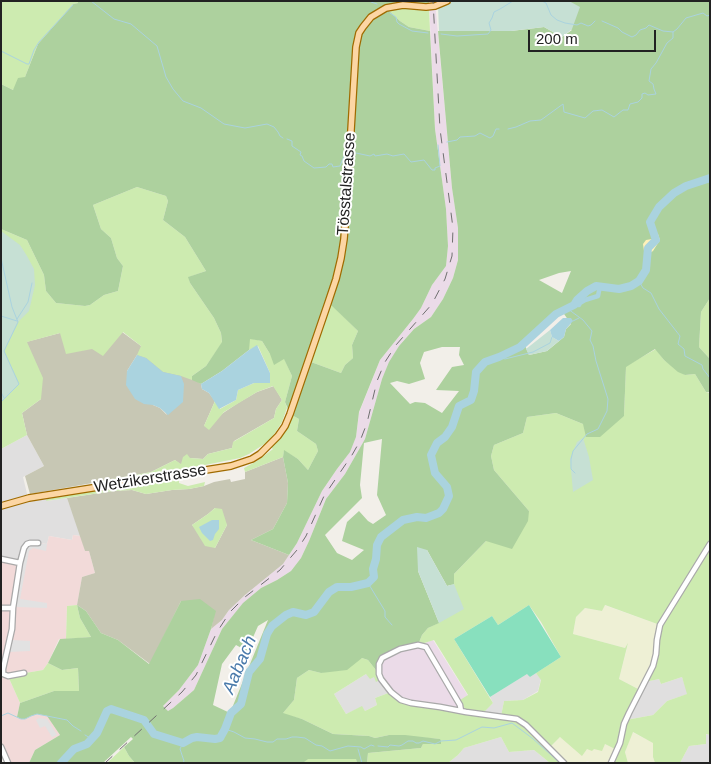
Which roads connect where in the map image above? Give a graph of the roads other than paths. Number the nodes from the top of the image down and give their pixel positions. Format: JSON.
{"nodes":[{"id":1,"x":448,"y":1,"type":"edge"},
{"id":2,"x":285,"y":426,"type":"joint"},
{"id":3,"x":1,"y":506,"type":"edge"},
{"id":4,"x":38,"y":543,"type":"dead end"},
{"id":5,"x":710,"y":544,"type":"edge"},
{"id":6,"x":1,"y":559,"type":"edge"},
{"id":7,"x":20,"y":563,"type":"junction"},
{"id":8,"x":1,"y":608,"type":"edge"},
{"id":9,"x":13,"y":608,"type":"junction"},
{"id":10,"x":24,"y":673,"type":"dead end"},
{"id":11,"x":461,"y":711,"type":"junction"},
{"id":12,"x":1,"y":748,"type":"edge"},
{"id":13,"x":8,"y":763,"type":"edge"},
{"id":14,"x":564,"y":763,"type":"edge"},
{"id":15,"x":611,"y":763,"type":"edge"}],
"edges":[{"from":1,"to":2,"type":"main road","name":"Tösstalstrasse"},
{"from":2,"to":3,"type":"main road","name":"Wetzikerstrasse"},
{"from":4,"to":7,"type":"street"},
{"from":5,"to":15,"type":"street"},
{"from":6,"to":7,"type":"street"},
{"from":7,"to":9,"type":"street"},
{"from":8,"to":9,"type":"street"},
{"from":9,"to":10,"type":"street"},
{"from":11,"to":11,"type":"street"},
{"from":11,"to":14,"type":"street"},
{"from":12,"to":13,"type":"street"}]}
